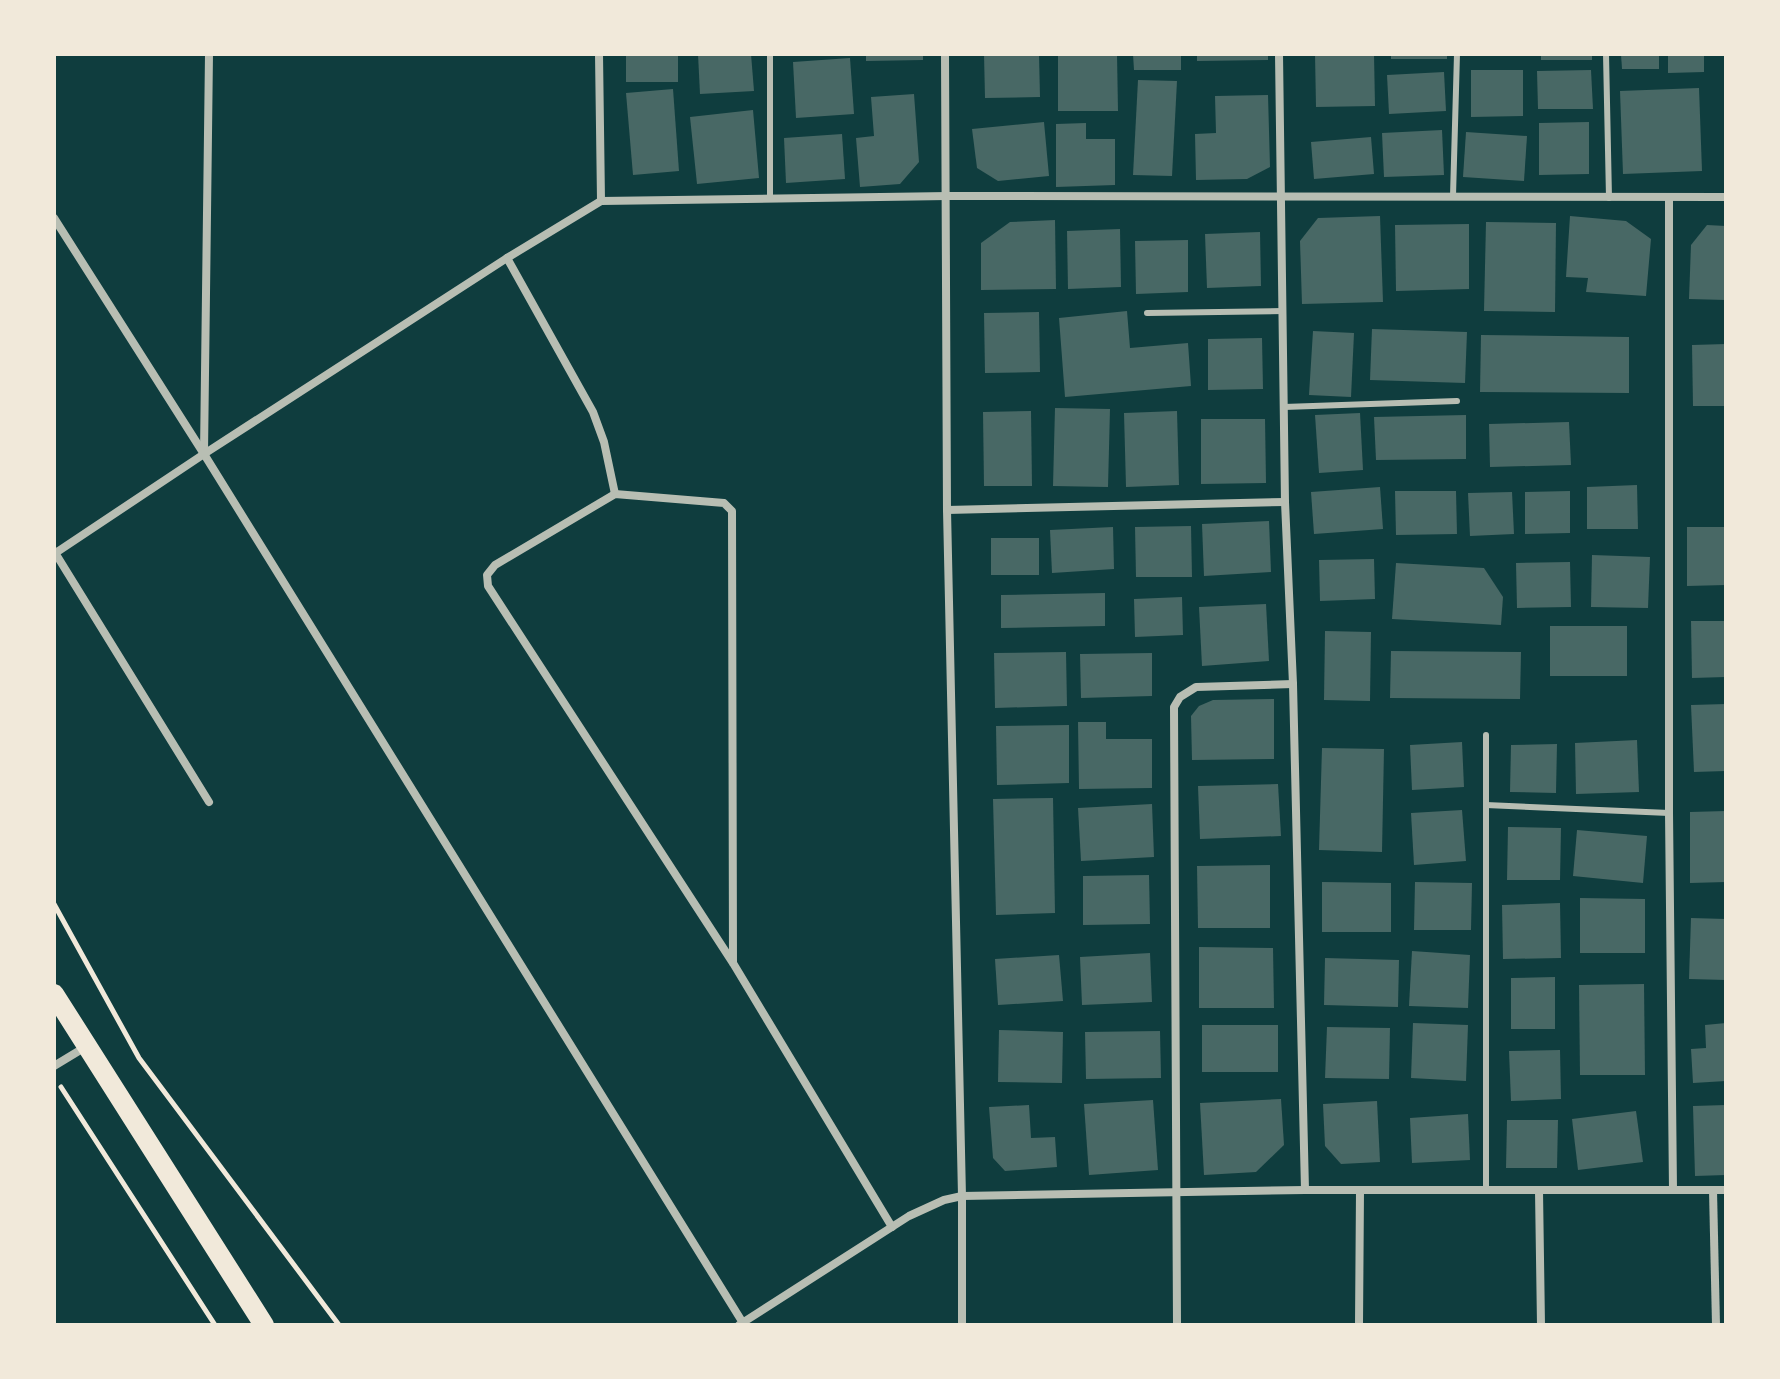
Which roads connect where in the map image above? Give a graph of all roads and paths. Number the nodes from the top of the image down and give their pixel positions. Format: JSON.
{"nodes":[{"id":1,"x":599,"y":54,"type":"edge"},
{"id":2,"x":770,"y":54,"type":"edge"},
{"id":3,"x":945,"y":54,"type":"edge"},
{"id":4,"x":1279,"y":54,"type":"edge"},
{"id":5,"x":1457,"y":54,"type":"edge"},
{"id":6,"x":1606,"y":54,"type":"edge"},
{"id":7,"x":207,"y":57,"type":"edge"},
{"id":8,"x":1281,"y":195,"type":"junction"},
{"id":9,"x":948,"y":196,"type":"junction"},
{"id":10,"x":1453,"y":196,"type":"junction"},
{"id":11,"x":1726,"y":197,"type":"edge"},
{"id":12,"x":1609,"y":198,"type":"junction"},
{"id":13,"x":1669,"y":198,"type":"junction"},
{"id":14,"x":770,"y":199,"type":"junction"},
{"id":15,"x":601,"y":201,"type":"junction"},
{"id":16,"x":54,"y":218,"type":"edge"},
{"id":17,"x":507,"y":258,"type":"junction"},
{"id":18,"x":1283,"y":311,"type":"junction"},
{"id":19,"x":1147,"y":313,"type":"dead end"},
{"id":20,"x":1457,"y":401,"type":"dead end"},
{"id":21,"x":1284,"y":407,"type":"junction"},
{"id":22,"x":204,"y":454,"type":"junction"},
{"id":23,"x":615,"y":494,"type":"junction"},
{"id":24,"x":1285,"y":502,"type":"junction"},
{"id":25,"x":947,"y":510,"type":"junction"},
{"id":26,"x":54,"y":553,"type":"edge"},
{"id":27,"x":1293,"y":684,"type":"junction"},
{"id":28,"x":1486,"y":735,"type":"dead end"},
{"id":29,"x":209,"y":802,"type":"dead end"},
{"id":30,"x":1486,"y":805,"type":"junction"},
{"id":31,"x":1669,"y":813,"type":"junction"},
{"id":32,"x":54,"y":904,"type":"edge"},
{"id":33,"x":733,"y":963,"type":"junction"},
{"id":34,"x":54,"y":994,"type":"edge"},
{"id":35,"x":87,"y":1046,"type":"junction"},
{"id":36,"x":54,"y":1066,"type":"edge"},
{"id":37,"x":54,"y":1076,"type":"edge"},
{"id":38,"x":1305,"y":1190,"type":"junction"},
{"id":39,"x":1673,"y":1190,"type":"junction"},
{"id":40,"x":1713,"y":1190,"type":"junction"},
{"id":41,"x":1726,"y":1190,"type":"edge"},
{"id":42,"x":1360,"y":1191,"type":"junction"},
{"id":43,"x":1486,"y":1191,"type":"junction"},
{"id":44,"x":1539,"y":1191,"type":"junction"},
{"id":45,"x":1175,"y":1192,"type":"junction"},
{"id":46,"x":962,"y":1196,"type":"junction"},
{"id":47,"x":892,"y":1227,"type":"junction"},
{"id":48,"x":741,"y":1324,"type":"edge"},
{"id":49,"x":215,"y":1325,"type":"edge"},
{"id":50,"x":264,"y":1325,"type":"edge"},
{"id":51,"x":339,"y":1325,"type":"edge"},
{"id":52,"x":962,"y":1325,"type":"edge"},
{"id":53,"x":1177,"y":1325,"type":"edge"},
{"id":54,"x":1359,"y":1325,"type":"edge"},
{"id":55,"x":1541,"y":1325,"type":"edge"},
{"id":56,"x":1716,"y":1325,"type":"edge"}],
"edges":[{"from":1,"to":15,"type":"street"},
{"from":2,"to":14,"type":"lane"},
{"from":3,"to":9,"type":"street"},
{"from":4,"to":8,"type":"street"},
{"from":5,"to":10,"type":"lane"},
{"from":6,"to":12,"type":"lane"},
{"from":7,"to":22,"type":"street"},
{"from":8,"to":9,"type":"street"},
{"from":8,"to":10,"type":"street"},
{"from":8,"to":18,"type":"street"},
{"from":9,"to":14,"type":"street"},
{"from":9,"to":25,"type":"street"},
{"from":10,"to":12,"type":"street"},
{"from":11,"to":13,"type":"street"},
{"from":12,"to":13,"type":"street"},
{"from":13,"to":31,"type":"street"},
{"from":14,"to":15,"type":"street"},
{"from":15,"to":17,"type":"street"},
{"from":16,"to":22,"type":"street"},
{"from":17,"to":22,"type":"street"},
{"from":17,"to":23,"type":"street"},
{"from":18,"to":19,"type":"lane"},
{"from":18,"to":21,"type":"street"},
{"from":20,"to":21,"type":"lane"},
{"from":21,"to":24,"type":"street"},
{"from":22,"to":26,"type":"street"},
{"from":22,"to":48,"type":"street"},
{"from":23,"to":33,"type":"street"},
{"from":23,"to":33,"type":"street"},
{"from":24,"to":25,"type":"street"},
{"from":24,"to":27,"type":"street"},
{"from":25,"to":46,"type":"street"},
{"from":26,"to":29,"type":"street"},
{"from":27,"to":38,"type":"street"},
{"from":27,"to":45,"type":"street"},
{"from":28,"to":30,"type":"lane"},
{"from":30,"to":31,"type":"lane"},
{"from":30,"to":43,"type":"lane"},
{"from":31,"to":39,"type":"street"},
{"from":32,"to":51,"type":"path"},
{"from":33,"to":47,"type":"street"},
{"from":34,"to":35,"type":"main road"},
{"from":35,"to":36,"type":"street"},
{"from":35,"to":50,"type":"main road"},
{"from":37,"to":49,"type":"path"},
{"from":38,"to":42,"type":"street"},
{"from":38,"to":45,"type":"street"},
{"from":39,"to":40,"type":"street"},
{"from":39,"to":44,"type":"street"},
{"from":40,"to":41,"type":"street"},
{"from":40,"to":56,"type":"street"},
{"from":42,"to":43,"type":"street"},
{"from":42,"to":54,"type":"street"},
{"from":43,"to":44,"type":"street"},
{"from":44,"to":55,"type":"street"},
{"from":45,"to":46,"type":"street"},
{"from":45,"to":53,"type":"street"},
{"from":46,"to":47,"type":"street"},
{"from":46,"to":52,"type":"street"},
{"from":47,"to":48,"type":"street"}]}
